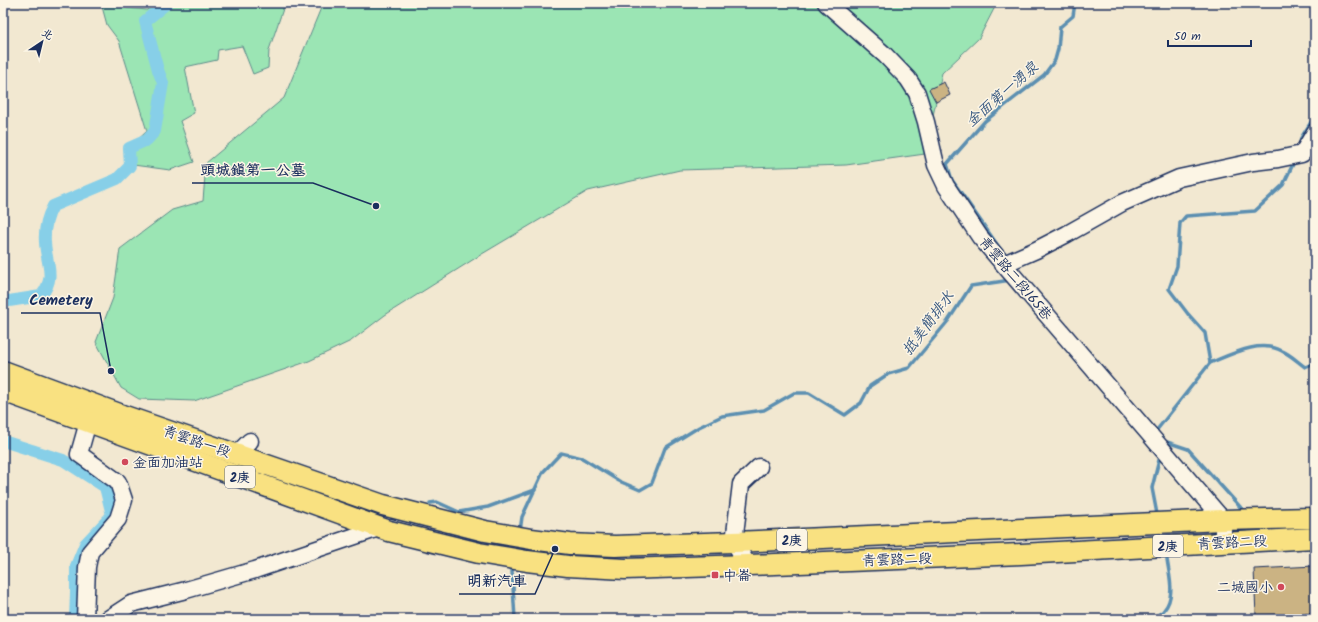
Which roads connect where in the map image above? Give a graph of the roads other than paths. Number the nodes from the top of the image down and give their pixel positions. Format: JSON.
{"nodes":[{"id":1,"x":826,"y":3,"type":"edge"},
{"id":2,"x":1315,"y":132,"type":"edge"},
{"id":3,"x":1004,"y":264,"type":"junction"},
{"id":4,"x":3,"y":371,"type":"edge"},
{"id":5,"x":3,"y":391,"type":"edge"},
{"id":6,"x":93,"y":414,"type":"junction"},
{"id":7,"x":250,"y":441,"type":"dead end"},
{"id":8,"x":236,"y":455,"type":"junction"},
{"id":9,"x":760,"y":467,"type":"dead end"},
{"id":10,"x":1315,"y":518,"type":"edge"},
{"id":11,"x":1223,"y":520,"type":"junction"},
{"id":12,"x":379,"y":528,"type":"junction"},
{"id":13,"x":485,"y":531,"type":"joint"},
{"id":14,"x":1315,"y":538,"type":"edge"},
{"id":15,"x":734,"y":542,"type":"junction"},
{"id":16,"x":1223,"y":543,"type":"junction"},
{"id":17,"x":479,"y":553,"type":"joint"},
{"id":18,"x":748,"y":565,"type":"junction"},
{"id":19,"x":85,"y":619,"type":"edge"},
{"id":20,"x":108,"y":619,"type":"edge"}],
"edges":[{"from":1,"to":3,"type":"lane","name":"青雲路二段165巷"},
{"from":2,"to":3,"type":"lane"},
{"from":3,"to":11,"type":"lane","name":"青雲路二段165巷"},
{"from":4,"to":6,"type":"main road","name":"青雲路一段","number":"2庚"},
{"from":5,"to":6,"type":"main road","name":"青雲路一段","number":"2庚"},
{"from":6,"to":8,"type":"main road","name":"青雲路一段","number":"2庚"},
{"from":6,"to":12,"type":"main road","name":"青雲路一段","number":"2庚"},
{"from":6,"to":19,"type":"lane"},
{"from":7,"to":8,"type":"lane"},
{"from":8,"to":13,"type":"main road","name":"青雲路一段","number":"2庚"},
{"from":9,"to":15,"type":"lane"},
{"from":10,"to":11,"type":"main road","name":"青雲路二段","number":"2庚"},
{"from":11,"to":15,"type":"main road","name":"青雲路二段","number":"2庚"},
{"from":11,"to":16,"type":"lane"},
{"from":12,"to":17,"type":"main road","name":"青雲路一段","number":"2庚"},
{"from":12,"to":20,"type":"lane"},
{"from":13,"to":15,"type":"main road","name":"青雲路二段","number":"2庚"},
{"from":14,"to":16,"type":"main road","name":"青雲路二段","number":"2庚"},
{"from":15,"to":18,"type":"lane"},
{"from":16,"to":18,"type":"main road","name":"青雲路二段","number":"2庚"},
{"from":17,"to":18,"type":"main road","name":"青雲路二段","number":"2庚"}]}
